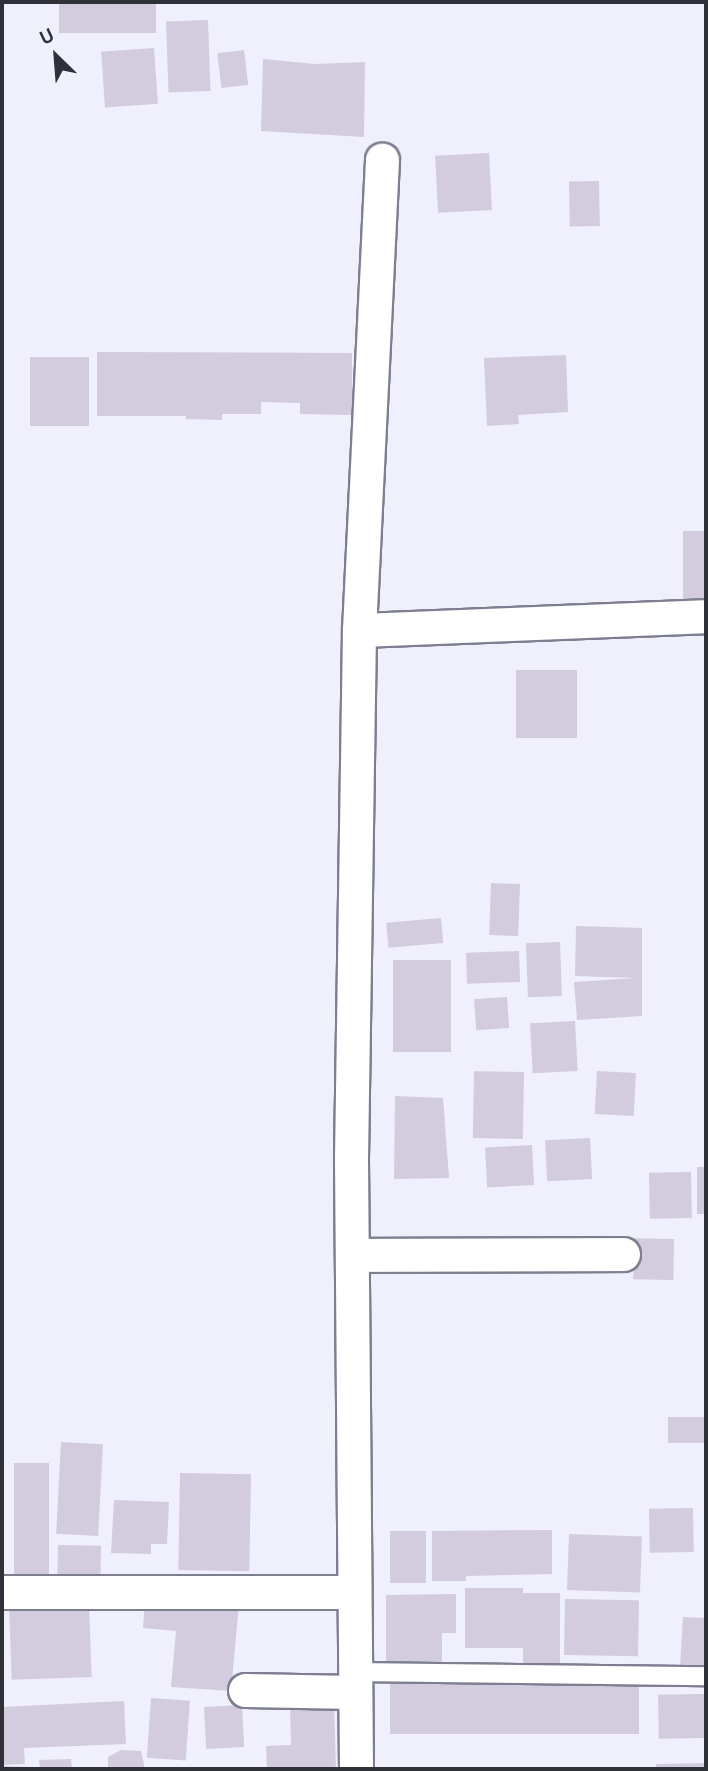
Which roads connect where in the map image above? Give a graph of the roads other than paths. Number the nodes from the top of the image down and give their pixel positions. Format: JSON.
{"nodes":[{"id":1,"x":382,"y":160,"type":"dead end"},
{"id":2,"x":706,"y":616,"type":"edge"},
{"id":3,"x":359,"y":630,"type":"junction"},
{"id":4,"x":623,"y":1254,"type":"dead end"},
{"id":5,"x":352,"y":1255,"type":"junction"},
{"id":6,"x":2,"y":1592,"type":"edge"},
{"id":7,"x":355,"y":1592,"type":"junction"},
{"id":8,"x":706,"y":1676,"type":"edge"},
{"id":9,"x":355,"y":1682,"type":"junction"},
{"id":10,"x":245,"y":1690,"type":"dead end"},
{"id":11,"x":356,"y":1769,"type":"edge"}],
"edges":[{"from":1,"to":3,"type":"street"},
{"from":2,"to":3,"type":"street"},
{"from":3,"to":5,"type":"street"},
{"from":4,"to":5,"type":"street"},
{"from":5,"to":7,"type":"street"},
{"from":6,"to":7,"type":"street"},
{"from":7,"to":9,"type":"street"},
{"from":8,"to":9,"type":"lane"},
{"from":9,"to":10,"type":"street"},
{"from":9,"to":11,"type":"street"}]}
